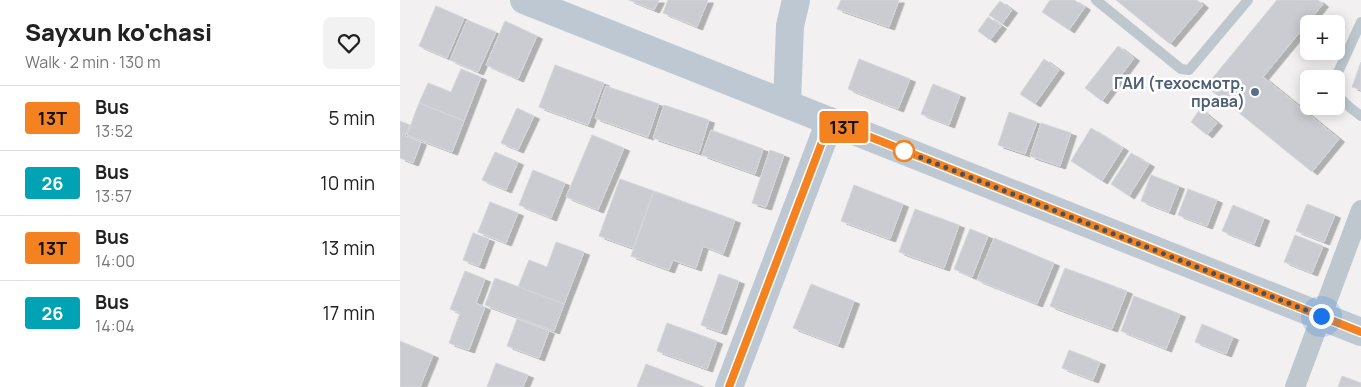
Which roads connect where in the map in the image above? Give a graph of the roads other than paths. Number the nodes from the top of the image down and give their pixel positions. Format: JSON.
{"nodes":[{"id":1,"x":524,"y":0,"type":"edge"},
{"id":2,"x":796,"y":0,"type":"edge"},
{"id":3,"x":1096,"y":0,"type":"edge"},
{"id":4,"x":1248,"y":0,"type":"edge"},
{"id":5,"x":1361,"y":22,"type":"edge"},
{"id":6,"x":1339,"y":70,"type":"edge"},
{"id":7,"x":1345,"y":103,"type":"edge"},
{"id":8,"x":787,"y":104,"type":"junction"},
{"id":9,"x":1361,"y":116,"type":"edge"},
{"id":10,"x":830,"y":121,"type":"junction"},
{"id":11,"x":1361,"y":210,"type":"edge"},
{"id":12,"x":1321,"y":316,"type":"junction"},
{"id":13,"x":1361,"y":332,"type":"edge"},
{"id":14,"x":729,"y":387,"type":"edge"},
{"id":15,"x":1295,"y":387,"type":"edge"}],
"edges":[{"from":1,"to":8,"type":"street"},
{"from":2,"to":8,"type":"street"},
{"from":3,"to":4,"type":"lane"},
{"from":5,"to":6,"type":"lane"},
{"from":7,"to":9,"type":"lane"},
{"from":8,"to":10,"type":"street"},
{"from":10,"to":12,"type":"street"},
{"from":10,"to":14,"type":"street"},
{"from":11,"to":12,"type":"street"},
{"from":12,"to":13,"type":"street"},
{"from":12,"to":15,"type":"street"}]}
